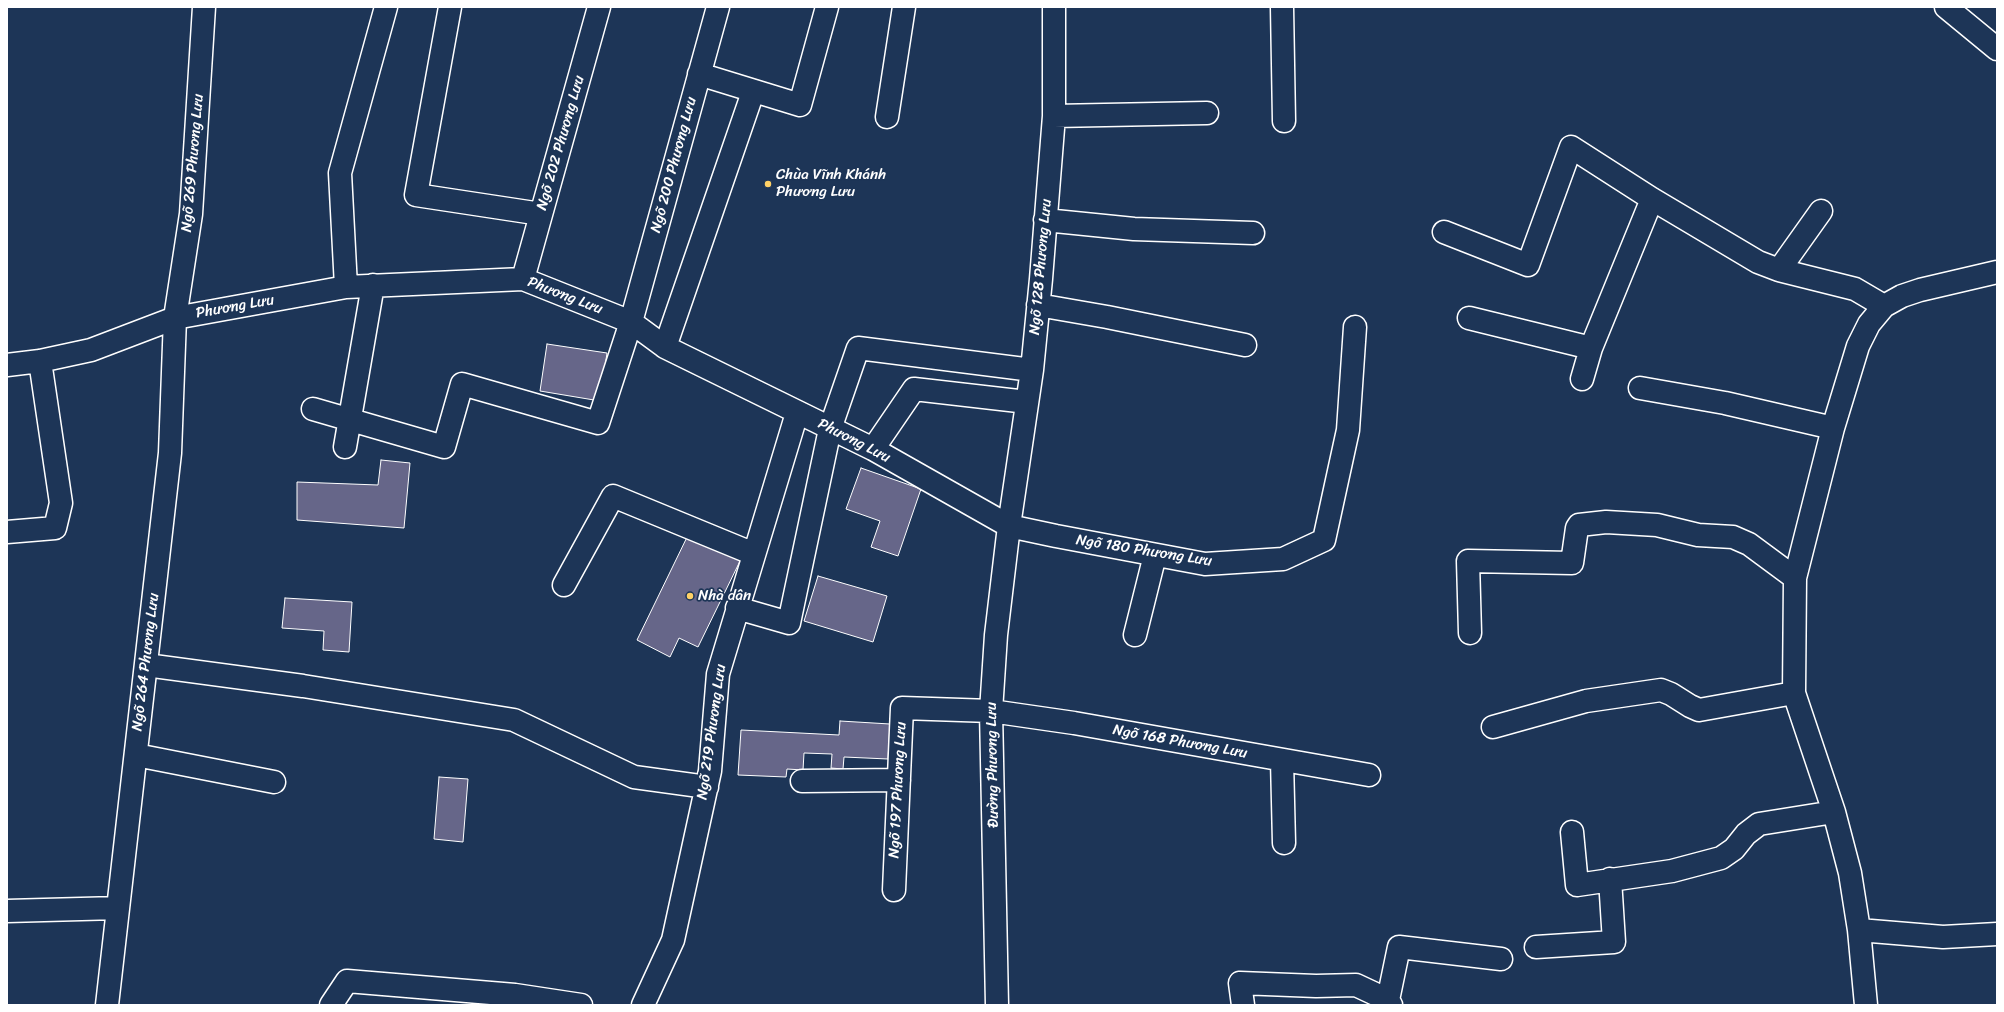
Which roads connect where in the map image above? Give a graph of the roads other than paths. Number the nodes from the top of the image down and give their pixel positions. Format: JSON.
{"nodes":[{"id":1,"x":204,"y":7,"type":"edge"},
{"id":2,"x":386,"y":7,"type":"edge"},
{"id":3,"x":450,"y":7,"type":"edge"},
{"id":4,"x":599,"y":7,"type":"edge"},
{"id":5,"x":718,"y":7,"type":"edge"},
{"id":6,"x":827,"y":7,"type":"edge"},
{"id":7,"x":904,"y":7,"type":"edge"},
{"id":8,"x":1054,"y":7,"type":"edge"},
{"id":9,"x":1282,"y":7,"type":"edge"},
{"id":10,"x":1946,"y":7,"type":"edge"},
{"id":11,"x":1997,"y":49,"type":"edge"},
{"id":12,"x":699,"y":74,"type":"junction"},
{"id":13,"x":753,"y":92,"type":"junction"},
{"id":14,"x":1207,"y":113,"type":"dead end"},
{"id":15,"x":1054,"y":116,"type":"junction"},
{"id":16,"x":887,"y":117,"type":"dead end"},
{"id":17,"x":1284,"y":122,"type":"dead end"},
{"id":18,"x":1652,"y":199,"type":"junction"},
{"id":19,"x":1821,"y":211,"type":"dead end"},
{"id":20,"x":541,"y":214,"type":"junction"},
{"id":21,"x":1045,"y":220,"type":"junction"},
{"id":22,"x":1444,"y":232,"type":"dead end"},
{"id":23,"x":1253,"y":233,"type":"dead end"},
{"id":24,"x":1778,"y":270,"type":"junction"},
{"id":25,"x":1997,"y":272,"type":"edge"},
{"id":26,"x":523,"y":279,"type":"junction"},
{"id":27,"x":373,"y":285,"type":"junction"},
{"id":28,"x":346,"y":287,"type":"junction"},
{"id":29,"x":1038,"y":305,"type":"junction"},
{"id":30,"x":1884,"y":306,"type":"junction"},
{"id":31,"x":174,"y":318,"type":"junction"},
{"id":32,"x":1470,"y":318,"type":"dead end"},
{"id":33,"x":631,"y":322,"type":"junction"},
{"id":34,"x":1355,"y":327,"type":"dead end"},
{"id":35,"x":1246,"y":345,"type":"dead end"},
{"id":36,"x":665,"y":347,"type":"junction"},
{"id":37,"x":1591,"y":348,"type":"junction"},
{"id":38,"x":40,"y":360,"type":"junction"},
{"id":39,"x":7,"y":365,"type":"edge"},
{"id":40,"x":1032,"y":370,"type":"junction"},
{"id":41,"x":1582,"y":379,"type":"dead end"},
{"id":42,"x":1640,"y":388,"type":"dead end"},
{"id":43,"x":1027,"y":402,"type":"junction"},
{"id":44,"x":313,"y":409,"type":"dead end"},
{"id":45,"x":797,"y":413,"type":"junction"},
{"id":46,"x":350,"y":420,"type":"junction"},
{"id":47,"x":1833,"y":428,"type":"junction"},
{"id":48,"x":830,"y":429,"type":"junction"},
{"id":49,"x":345,"y":447,"type":"dead end"},
{"id":50,"x":873,"y":449,"type":"junction"},
{"id":51,"x":1009,"y":526,"type":"junction"},
{"id":52,"x":7,"y":532,"type":"edge"},
{"id":53,"x":754,"y":554,"type":"junction"},
{"id":54,"x":1155,"y":554,"type":"junction"},
{"id":55,"x":1795,"y":578,"type":"junction"},
{"id":56,"x":564,"y":585,"type":"dead end"},
{"id":57,"x":737,"y":608,"type":"junction"},
{"id":58,"x":1470,"y":633,"type":"dead end"},
{"id":59,"x":1135,"y":635,"type":"dead end"},
{"id":60,"x":146,"y":665,"type":"junction"},
{"id":61,"x":1794,"y":693,"type":"junction"},
{"id":62,"x":992,"y":711,"type":"junction"},
{"id":63,"x":1493,"y":727,"type":"dead end"},
{"id":64,"x":136,"y":755,"type":"junction"},
{"id":65,"x":1282,"y":760,"type":"junction"},
{"id":66,"x":1369,"y":775,"type":"dead end"},
{"id":67,"x":899,"y":780,"type":"junction"},
{"id":68,"x":802,"y":781,"type":"dead end"},
{"id":69,"x":274,"y":782,"type":"dead end"},
{"id":70,"x":707,"y":787,"type":"junction"},
{"id":71,"x":1834,"y":812,"type":"junction"},
{"id":72,"x":1572,"y":832,"type":"dead end"},
{"id":73,"x":1284,"y":843,"type":"dead end"},
{"id":74,"x":1610,"y":879,"type":"junction"},
{"id":75,"x":894,"y":890,"type":"dead end"},
{"id":76,"x":118,"y":908,"type":"junction"},
{"id":77,"x":7,"y":911,"type":"edge"},
{"id":78,"x":1860,"y":930,"type":"junction"},
{"id":79,"x":1997,"y":934,"type":"edge"},
{"id":80,"x":1536,"y":947,"type":"dead end"},
{"id":81,"x":1501,"y":959,"type":"dead end"},
{"id":82,"x":511,"y":1000,"type":"edge"},
{"id":83,"x":1389,"y":1002,"type":"edge"},
{"id":84,"x":107,"y":1005,"type":"edge"},
{"id":85,"x":332,"y":1005,"type":"edge"},
{"id":86,"x":581,"y":1005,"type":"edge"},
{"id":87,"x":643,"y":1005,"type":"edge"},
{"id":88,"x":997,"y":1005,"type":"edge"},
{"id":89,"x":1243,"y":1005,"type":"edge"},
{"id":90,"x":1866,"y":1005,"type":"edge"}],
"edges":[{"from":1,"to":31,"type":"street","name":"Ngõ 269 Phương Lưu"},
{"from":2,"to":28,"type":"street"},
{"from":3,"to":20,"type":"street"},
{"from":4,"to":20,"type":"street","name":"Ngõ 202 Phương Lưu"},
{"from":5,"to":12,"type":"street","name":"Ngõ 200 Phương Lưu"},
{"from":6,"to":13,"type":"street"},
{"from":7,"to":16,"type":"street"},
{"from":8,"to":15,"type":"street","name":"Ngõ 128 Phương Lưu"},
{"from":9,"to":17,"type":"street"},
{"from":10,"to":11,"type":"street"},
{"from":12,"to":13,"type":"street"},
{"from":12,"to":33,"type":"street","name":"Ngõ 200 Phương Lưu"},
{"from":13,"to":36,"type":"street"},
{"from":14,"to":15,"type":"street"},
{"from":15,"to":21,"type":"street","name":"Ngõ 128 Phương Lưu"},
{"from":18,"to":22,"type":"street"},
{"from":18,"to":24,"type":"street"},
{"from":18,"to":37,"type":"street"},
{"from":19,"to":24,"type":"street"},
{"from":20,"to":26,"type":"street","name":"Ngõ 202 Phương Lưu"},
{"from":21,"to":23,"type":"street"},
{"from":21,"to":29,"type":"street","name":"Ngõ 128 Phương Lưu"},
{"from":24,"to":30,"type":"street"},
{"from":25,"to":30,"type":"street"},
{"from":26,"to":27,"type":"street","name":"Phương Lưu"},
{"from":26,"to":33,"type":"street","name":"Phương Lưu"},
{"from":27,"to":28,"type":"street","name":"Phương Lưu"},
{"from":27,"to":46,"type":"street"},
{"from":28,"to":31,"type":"street","name":"Phương Lưu"},
{"from":29,"to":35,"type":"street"},
{"from":29,"to":40,"type":"street","name":"Ngõ 128 Phương Lưu"},
{"from":30,"to":47,"type":"street"},
{"from":31,"to":38,"type":"street","name":"Phương Lưu"},
{"from":31,"to":60,"type":"street","name":"Ngõ 264 Phương Lưu"},
{"from":32,"to":37,"type":"street"},
{"from":33,"to":36,"type":"street","name":"Phương Lưu"},
{"from":33,"to":46,"type":"street","name":"Ngõ 200 Phương Lưu"},
{"from":34,"to":54,"type":"street","name":"Ngõ 180 Phương Lưu"},
{"from":36,"to":45,"type":"street","name":"Phương Lưu"},
{"from":37,"to":41,"type":"street"},
{"from":38,"to":39,"type":"street","name":"Phương Lưu"},
{"from":38,"to":52,"type":"street"},
{"from":40,"to":43,"type":"street","name":"Ngõ 128 Phương Lưu"},
{"from":40,"to":48,"type":"street"},
{"from":42,"to":47,"type":"street"},
{"from":43,"to":50,"type":"street"},
{"from":43,"to":51,"type":"street","name":"Ngõ 128 Phương Lưu"},
{"from":44,"to":46,"type":"street"},
{"from":45,"to":48,"type":"street","name":"Phương Lưu"},
{"from":45,"to":53,"type":"street","name":"Ngõ 219 Phương Lưu"},
{"from":46,"to":49,"type":"street"},
{"from":47,"to":55,"type":"street"},
{"from":48,"to":50,"type":"street","name":"Phương Lưu"},
{"from":48,"to":57,"type":"street"},
{"from":50,"to":51,"type":"street","name":"Phương Lưu"},
{"from":51,"to":54,"type":"street","name":"Ngõ 180 Phương Lưu"},
{"from":51,"to":62,"type":"street","name":"Đường Phương Lưu"},
{"from":53,"to":56,"type":"street"},
{"from":53,"to":57,"type":"street","name":"Ngõ 219 Phương Lưu"},
{"from":54,"to":59,"type":"street"},
{"from":55,"to":58,"type":"street"},
{"from":55,"to":61,"type":"street"},
{"from":57,"to":70,"type":"street","name":"Ngõ 219 Phương Lưu"},
{"from":60,"to":64,"type":"street","name":"Ngõ 264 Phương Lưu"},
{"from":60,"to":70,"type":"street"},
{"from":61,"to":63,"type":"street"},
{"from":61,"to":71,"type":"street"},
{"from":62,"to":65,"type":"street","name":"Ngõ 168 Phương Lưu"},
{"from":62,"to":67,"type":"street","name":"Ngõ 197 Phương Lưu"},
{"from":62,"to":88,"type":"street","name":"Đường Phương Lưu"},
{"from":64,"to":69,"type":"street"},
{"from":64,"to":76,"type":"street","name":"Ngõ 264 Phương Lưu"},
{"from":65,"to":66,"type":"street","name":"Ngõ 168 Phương Lưu"},
{"from":65,"to":73,"type":"street"},
{"from":67,"to":68,"type":"street"},
{"from":67,"to":75,"type":"street","name":"Ngõ 197 Phương Lưu"},
{"from":70,"to":87,"type":"street","name":"Ngõ 219 Phương Lưu"},
{"from":71,"to":74,"type":"street"},
{"from":71,"to":78,"type":"street"},
{"from":72,"to":74,"type":"street"},
{"from":74,"to":80,"type":"street"},
{"from":76,"to":77,"type":"street"},
{"from":76,"to":84,"type":"street","name":"Ngõ 264 Phương Lưu"},
{"from":78,"to":79,"type":"street"},
{"from":78,"to":90,"type":"street"},
{"from":81,"to":83,"type":"street"},
{"from":82,"to":85,"type":"street"},
{"from":82,"to":86,"type":"street"},
{"from":83,"to":89,"type":"street"}]}
